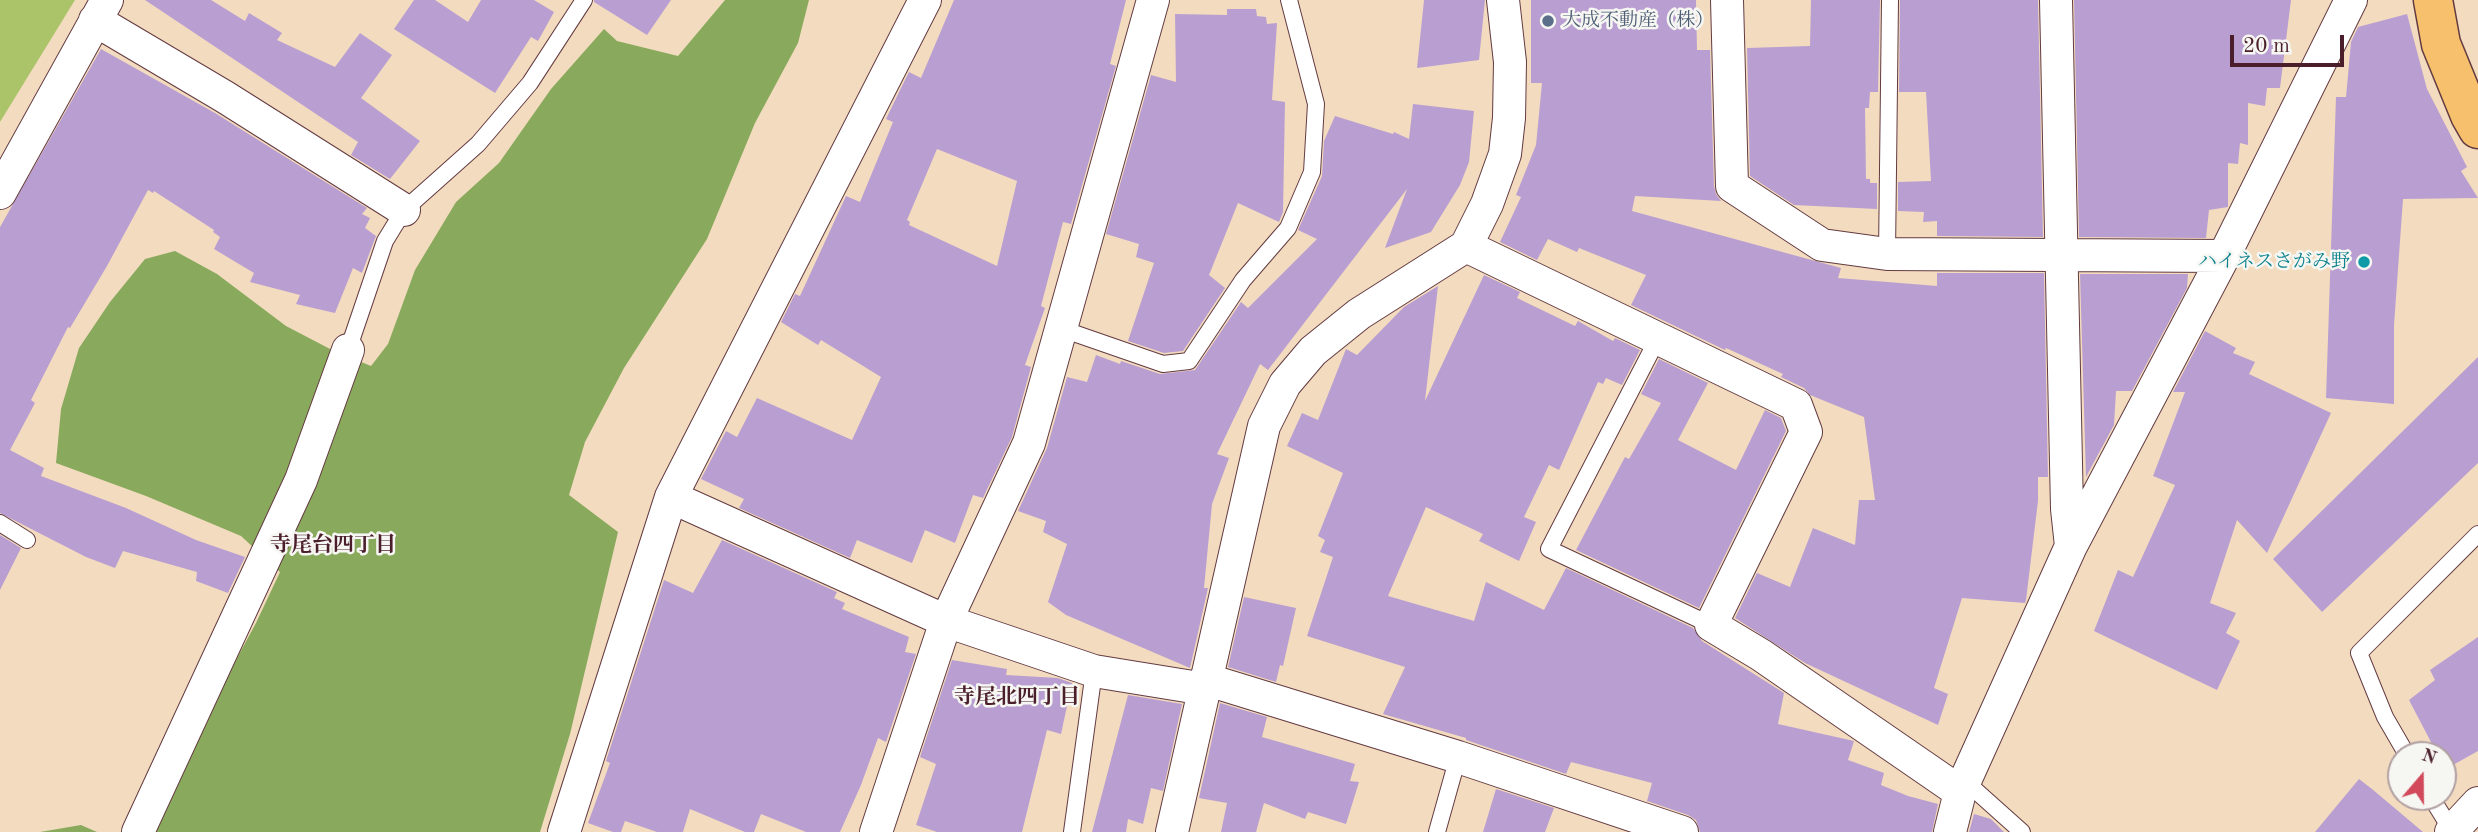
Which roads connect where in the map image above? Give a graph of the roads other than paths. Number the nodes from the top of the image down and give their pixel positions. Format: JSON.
{"nodes":[{"id":1,"x":583,"y":0,"type":"edge"},
{"id":2,"x":925,"y":0,"type":"edge"},
{"id":3,"x":1153,"y":0,"type":"edge"},
{"id":4,"x":1289,"y":0,"type":"edge"},
{"id":5,"x":1503,"y":0,"type":"edge"},
{"id":6,"x":1727,"y":0,"type":"edge"},
{"id":7,"x":1890,"y":0,"type":"edge"},
{"id":8,"x":2056,"y":0,"type":"edge"},
{"id":9,"x":2351,"y":0,"type":"edge"},
{"id":10,"x":2434,"y":0,"type":"edge"},
{"id":11,"x":101,"y":10,"type":"edge"},
{"id":12,"x":2475,"y":120,"type":"edge"},
{"id":13,"x":0,"y":193,"type":"edge"},
{"id":14,"x":404,"y":210,"type":"junction"},
{"id":15,"x":1466,"y":246,"type":"junction"},
{"id":16,"x":1887,"y":254,"type":"junction"},
{"id":17,"x":2062,"y":256,"type":"junction"},
{"id":18,"x":2224,"y":256,"type":"junction"},
{"id":19,"x":1062,"y":330,"type":"junction"},
{"id":20,"x":1658,"y":338,"type":"junction"},
{"id":21,"x":348,"y":350,"type":"joint"},
{"id":22,"x":671,"y":497,"type":"junction"},
{"id":23,"x":0,"y":523,"type":"edge"},
{"id":24,"x":2478,"y":534,"type":"edge"},
{"id":25,"x":27,"y":540,"type":"dead end"},
{"id":26,"x":2071,"y":546,"type":"junction"},
{"id":27,"x":946,"y":621,"type":"junction"},
{"id":28,"x":1712,"y":625,"type":"junction"},
{"id":29,"x":1094,"y":671,"type":"junction"},
{"id":30,"x":1206,"y":685,"type":"junction"},
{"id":31,"x":2399,"y":741,"type":"edge"},
{"id":32,"x":1458,"y":757,"type":"junction"},
{"id":33,"x":1963,"y":787,"type":"junction"},
{"id":34,"x":2478,"y":803,"type":"edge"},
{"id":35,"x":2439,"y":811,"type":"edge"},
{"id":36,"x":138,"y":832,"type":"edge"},
{"id":37,"x":564,"y":832,"type":"edge"},
{"id":38,"x":876,"y":832,"type":"edge"},
{"id":39,"x":1072,"y":832,"type":"edge"},
{"id":40,"x":1172,"y":832,"type":"edge"},
{"id":41,"x":1437,"y":832,"type":"edge"},
{"id":42,"x":1682,"y":832,"type":"edge"},
{"id":43,"x":1950,"y":832,"type":"edge"},
{"id":44,"x":2022,"y":832,"type":"edge"},
{"id":45,"x":2451,"y":832,"type":"edge"}],
"edges":[{"from":1,"to":14,"type":"lane"},
{"from":2,"to":22,"type":"street"},
{"from":3,"to":19,"type":"street"},
{"from":4,"to":19,"type":"lane"},
{"from":5,"to":15,"type":"street"},
{"from":6,"to":16,"type":"street"},
{"from":7,"to":16,"type":"lane"},
{"from":8,"to":17,"type":"street"},
{"from":9,"to":18,"type":"street"},
{"from":10,"to":12,"type":"main road"},
{"from":11,"to":13,"type":"street"},
{"from":11,"to":14,"type":"street"},
{"from":14,"to":21,"type":"lane"},
{"from":15,"to":20,"type":"street"},
{"from":15,"to":30,"type":"street"},
{"from":16,"to":17,"type":"street"},
{"from":17,"to":18,"type":"street"},
{"from":17,"to":26,"type":"street"},
{"from":18,"to":26,"type":"street"},
{"from":19,"to":27,"type":"street"},
{"from":20,"to":28,"type":"street"},
{"from":20,"to":28,"type":"lane"},
{"from":21,"to":36,"type":"street"},
{"from":22,"to":27,"type":"street"},
{"from":22,"to":37,"type":"street"},
{"from":23,"to":25,"type":"lane"},
{"from":24,"to":31,"type":"lane"},
{"from":26,"to":33,"type":"street"},
{"from":27,"to":29,"type":"street"},
{"from":27,"to":38,"type":"street"},
{"from":28,"to":33,"type":"street"},
{"from":29,"to":30,"type":"street"},
{"from":29,"to":39,"type":"lane"},
{"from":30,"to":32,"type":"street"},
{"from":30,"to":40,"type":"street"},
{"from":32,"to":41,"type":"lane"},
{"from":32,"to":42,"type":"street"},
{"from":33,"to":43,"type":"street"},
{"from":33,"to":44,"type":"lane"},
{"from":34,"to":45,"type":"street"},
{"from":35,"to":45,"type":"lane"}]}
